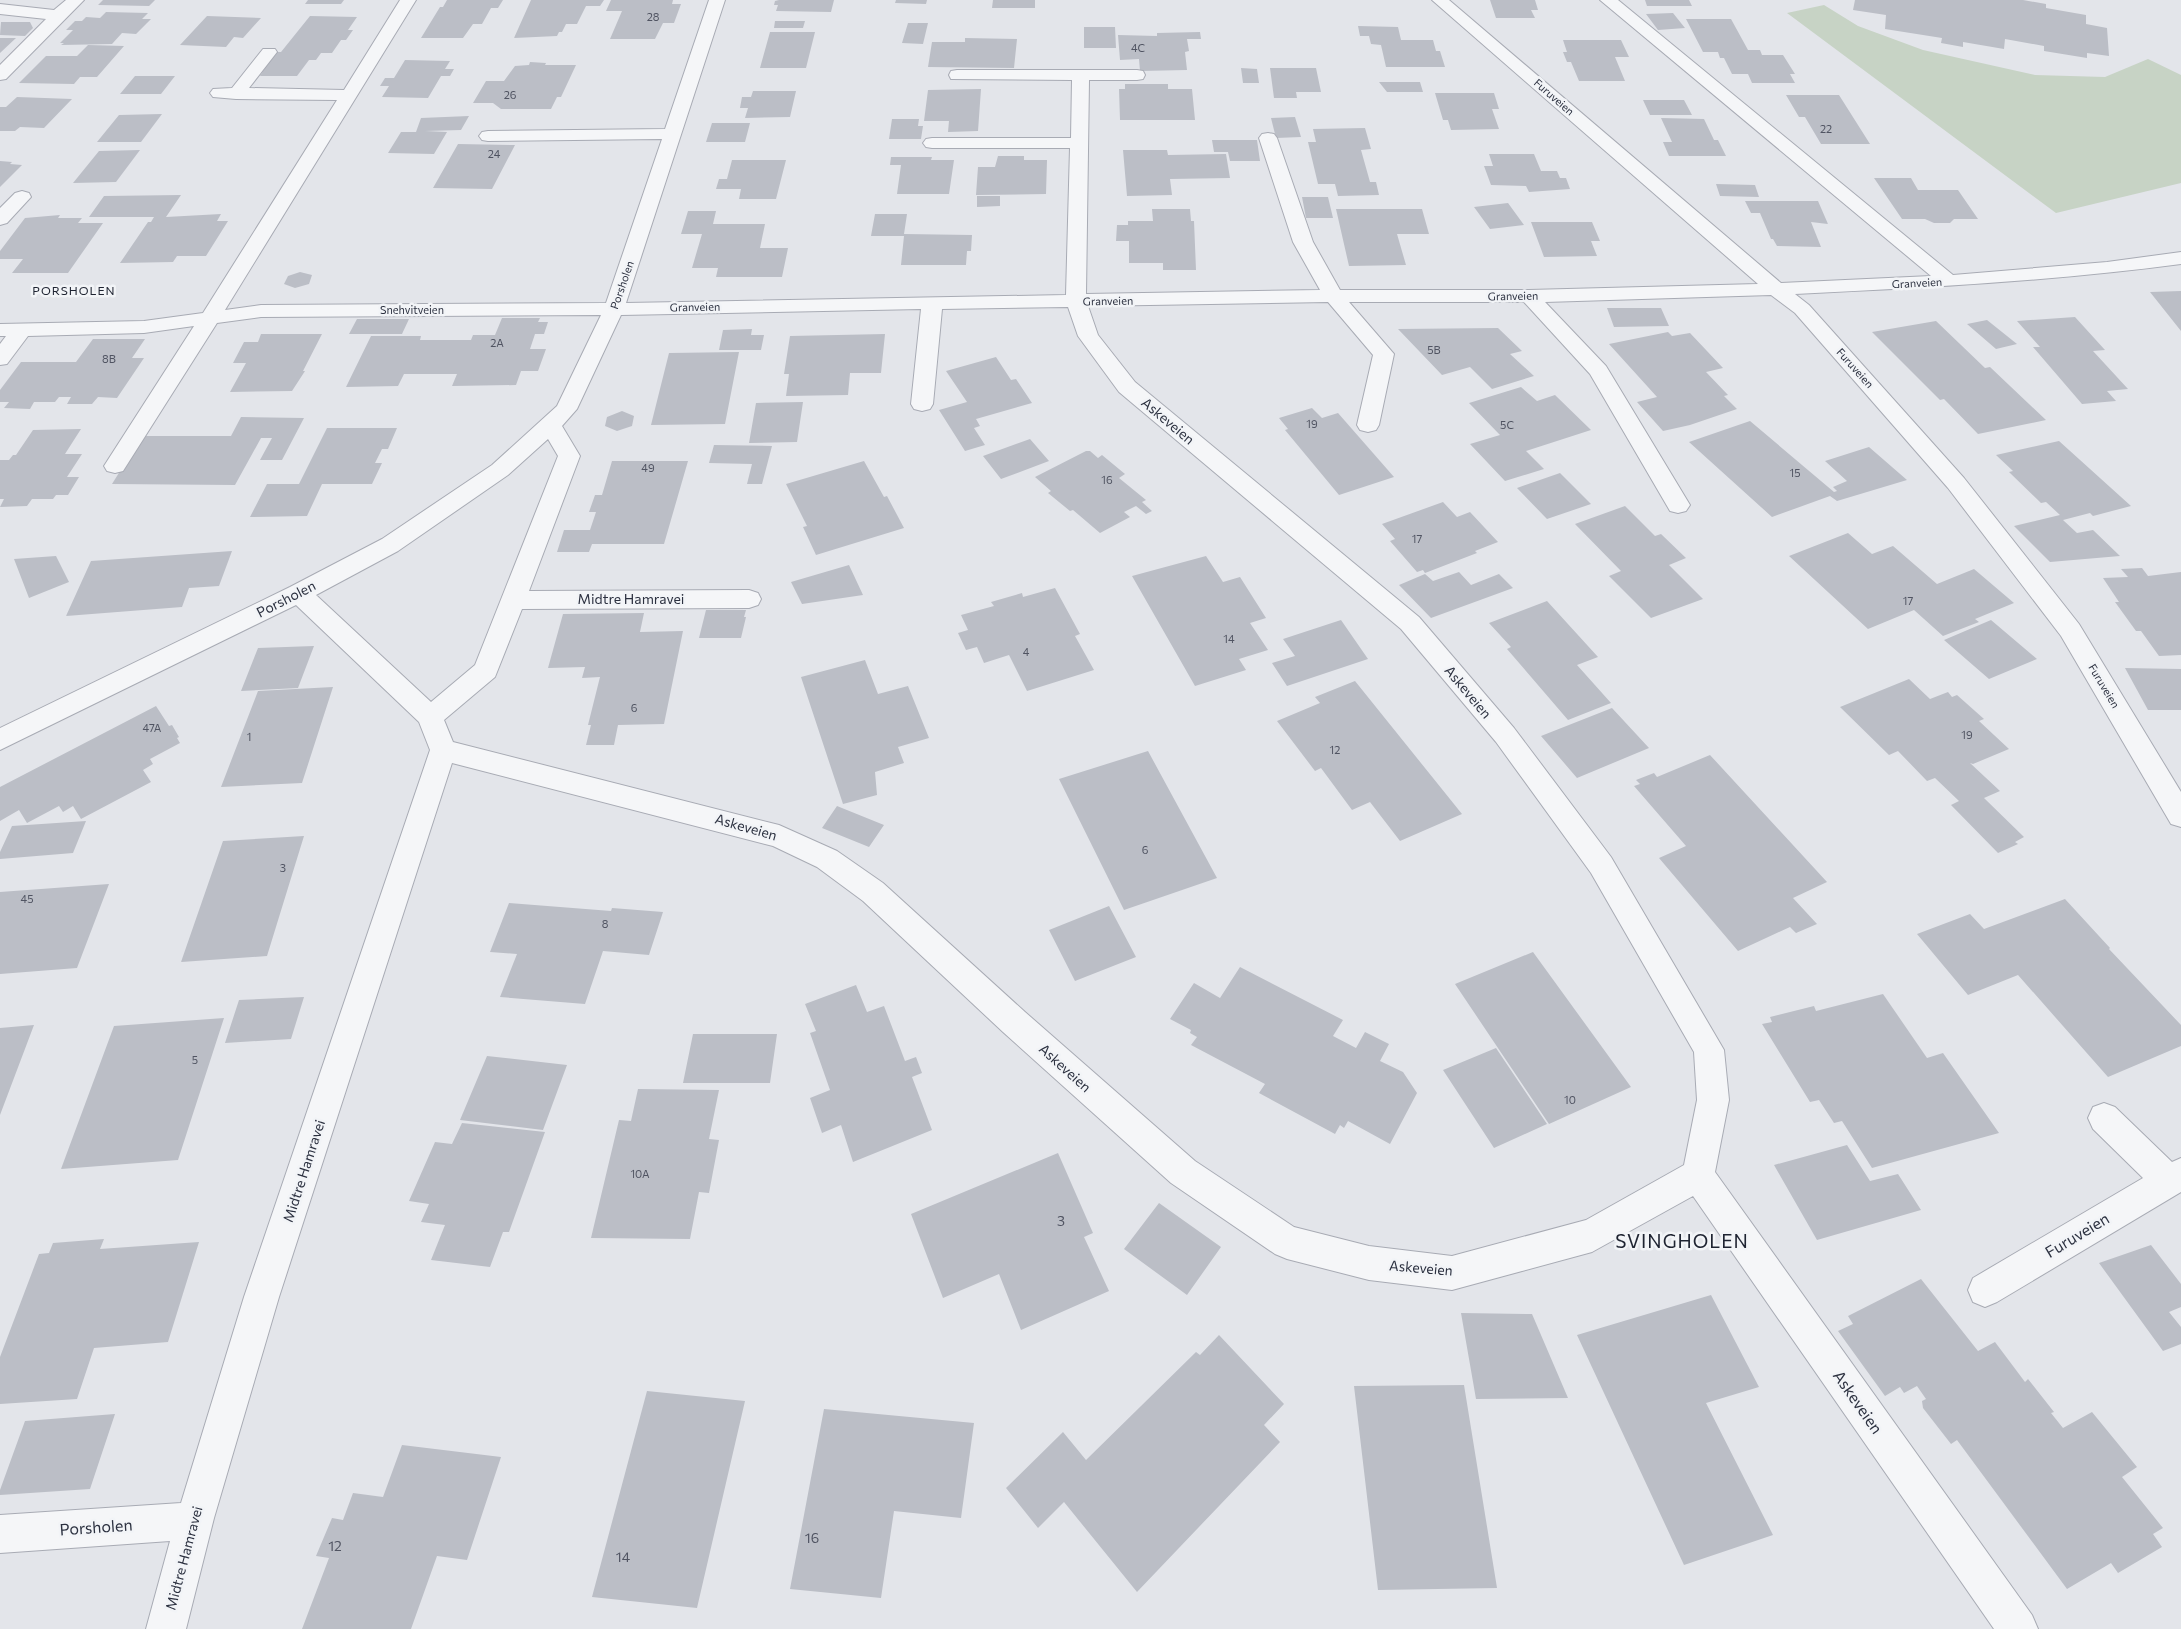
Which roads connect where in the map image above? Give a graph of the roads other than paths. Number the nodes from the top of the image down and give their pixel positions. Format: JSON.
{"nodes":[{"id":1,"x":76,"y":0,"type":"edge"},
{"id":2,"x":408,"y":0,"type":"edge"},
{"id":3,"x":717,"y":0,"type":"edge"},
{"id":4,"x":1440,"y":0,"type":"edge"},
{"id":5,"x":1608,"y":0,"type":"edge"},
{"id":6,"x":0,"y":9,"type":"edge"},
{"id":7,"x":58,"y":15,"type":"junction"},
{"id":8,"x":268,"y":52,"type":"dead end"},
{"id":9,"x":957,"y":74,"type":"dead end"},
{"id":10,"x":0,"y":75,"type":"edge"},
{"id":11,"x":1081,"y":75,"type":"junction"},
{"id":12,"x":1137,"y":75,"type":"dead end"},
{"id":13,"x":219,"y":93,"type":"dead end"},
{"id":14,"x":236,"y":94,"type":"junction"},
{"id":15,"x":349,"y":95,"type":"junction"},
{"id":16,"x":672,"y":134,"type":"junction"},
{"id":17,"x":488,"y":136,"type":"dead end"},
{"id":18,"x":1268,"y":138,"type":"dead end"},
{"id":19,"x":932,"y":143,"type":"dead end"},
{"id":20,"x":1079,"y":143,"type":"junction"},
{"id":21,"x":22,"y":197,"type":"dead end"},
{"id":22,"x":0,"y":219,"type":"edge"},
{"id":23,"x":2181,"y":258,"type":"edge"},
{"id":24,"x":1949,"y":281,"type":"junction"},
{"id":25,"x":1776,"y":289,"type":"junction"},
{"id":26,"x":1333,"y":296,"type":"junction"},
{"id":27,"x":1529,"y":296,"type":"junction"},
{"id":28,"x":1076,"y":301,"type":"junction"},
{"id":29,"x":932,"y":304,"type":"junction"},
{"id":30,"x":614,"y":309,"type":"junction"},
{"id":31,"x":210,"y":318,"type":"junction"},
{"id":32,"x":22,"y":329,"type":"junction"},
{"id":33,"x":0,"y":330,"type":"edge"},
{"id":34,"x":0,"y":360,"type":"edge"},
{"id":35,"x":922,"y":404,"type":"dead end"},
{"id":36,"x":551,"y":424,"type":"junction"},
{"id":37,"x":1368,"y":425,"type":"dead end"},
{"id":38,"x":115,"y":466,"type":"dead end"},
{"id":39,"x":1678,"y":505,"type":"dead end"},
{"id":40,"x":299,"y":593,"type":"junction"},
{"id":41,"x":749,"y":599,"type":"dead end"},
{"id":42,"x":513,"y":600,"type":"junction"},
{"id":43,"x":430,"y":717,"type":"junction"},
{"id":44,"x":0,"y":740,"type":"edge"},
{"id":45,"x":442,"y":750,"type":"junction"},
{"id":46,"x":2181,"y":816,"type":"edge"},
{"id":47,"x":2104,"y":1118,"type":"dead end"},
{"id":48,"x":1698,"y":1175,"type":"junction"},
{"id":49,"x":2175,"y":1177,"type":"edge"},
{"id":50,"x":1985,"y":1290,"type":"dead end"},
{"id":51,"x":193,"y":1521,"type":"junction"},
{"id":52,"x":0,"y":1534,"type":"edge"},
{"id":53,"x":166,"y":1629,"type":"edge"},
{"id":54,"x":2018,"y":1629,"type":"edge"}],
"edges":[{"from":1,"to":7,"type":"street"},
{"from":2,"to":15,"type":"street"},
{"from":3,"to":16,"type":"street","name":"Porsholen"},
{"from":4,"to":25,"type":"street","name":"Furuveien"},
{"from":5,"to":24,"type":"street","name":"Granveien"},
{"from":6,"to":7,"type":"street"},
{"from":7,"to":10,"type":"street"},
{"from":8,"to":14,"type":"street"},
{"from":9,"to":11,"type":"street"},
{"from":11,"to":12,"type":"street"},
{"from":11,"to":20,"type":"street","name":"Granveien"},
{"from":13,"to":14,"type":"street"},
{"from":14,"to":15,"type":"street"},
{"from":15,"to":31,"type":"street"},
{"from":16,"to":17,"type":"street"},
{"from":16,"to":30,"type":"street","name":"Porsholen"},
{"from":18,"to":26,"type":"street"},
{"from":19,"to":20,"type":"street"},
{"from":20,"to":28,"type":"street","name":"Granveien"},
{"from":21,"to":22,"type":"street"},
{"from":23,"to":24,"type":"street","name":"Granveien"},
{"from":24,"to":25,"type":"street","name":"Granveien"},
{"from":25,"to":27,"type":"street","name":"Granveien"},
{"from":25,"to":46,"type":"street","name":"Furuveien"},
{"from":26,"to":27,"type":"street","name":"Granveien"},
{"from":26,"to":28,"type":"street","name":"Granveien"},
{"from":26,"to":37,"type":"street"},
{"from":27,"to":39,"type":"street"},
{"from":28,"to":29,"type":"street","name":"Granveien"},
{"from":28,"to":48,"type":"street","name":"Askeveien"},
{"from":29,"to":30,"type":"street","name":"Granveien"},
{"from":29,"to":35,"type":"street"},
{"from":30,"to":31,"type":"street","name":"Snehvitveien"},
{"from":30,"to":36,"type":"street","name":"Porsholen"},
{"from":31,"to":32,"type":"street","name":"Snehvitveien"},
{"from":31,"to":38,"type":"street"},
{"from":32,"to":33,"type":"street","name":"Snehvitveien"},
{"from":32,"to":34,"type":"street"},
{"from":36,"to":40,"type":"street","name":"Porsholen"},
{"from":36,"to":42,"type":"street"},
{"from":40,"to":43,"type":"street"},
{"from":40,"to":44,"type":"street","name":"Porsholen"},
{"from":41,"to":42,"type":"street","name":"Midtre Hamravei"},
{"from":42,"to":43,"type":"street"},
{"from":43,"to":45,"type":"street"},
{"from":45,"to":48,"type":"street","name":"Askeveien"},
{"from":45,"to":51,"type":"street","name":"Midtre Hamravei"},
{"from":47,"to":49,"type":"street","name":"Furuveien"},
{"from":48,"to":54,"type":"street","name":"Askeveien"},
{"from":49,"to":50,"type":"street","name":"Furuveien"},
{"from":51,"to":52,"type":"street","name":"Porsholen"},
{"from":51,"to":53,"type":"street","name":"Midtre Hamravei"}]}
